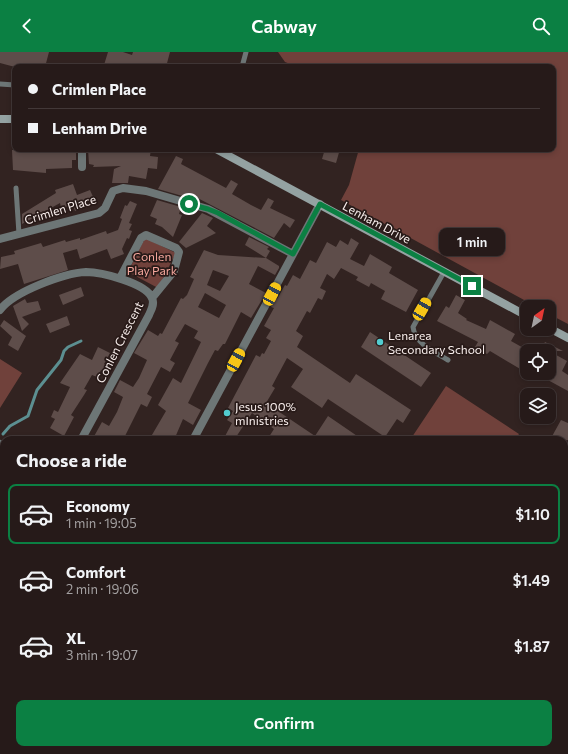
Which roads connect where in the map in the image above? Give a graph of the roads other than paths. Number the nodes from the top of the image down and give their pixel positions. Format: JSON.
{"nodes":[{"id":1,"x":246,"y":52,"type":"edge"},
{"id":2,"x":243,"y":64,"type":"edge"},
{"id":3,"x":0,"y":84,"type":"edge"},
{"id":4,"x":12,"y":85,"type":"edge"},
{"id":5,"x":0,"y":119,"type":"edge"},
{"id":6,"x":12,"y":119,"type":"edge"},
{"id":7,"x":82,"y":152,"type":"edge"},
{"id":8,"x":222,"y":152,"type":"edge"},
{"id":9,"x":82,"y":167,"type":"dead end"},
{"id":10,"x":16,"y":188,"type":"dead end"},
{"id":11,"x":320,"y":204,"type":"junction"},
{"id":12,"x":19,"y":234,"type":"junction"},
{"id":13,"x":0,"y":239,"type":"edge"},
{"id":14,"x":293,"y":254,"type":"junction"},
{"id":15,"x":444,"y":272,"type":"junction"},
{"id":16,"x":120,"y":278,"type":"junction"},
{"id":17,"x":152,"y":298,"type":"junction"},
{"id":18,"x":0,"y":310,"type":"edge"},
{"id":19,"x":520,"y":312,"type":"edge"},
{"id":20,"x":556,"y":332,"type":"edge"},
{"id":21,"x":568,"y":338,"type":"edge"},
{"id":22,"x":448,"y":360,"type":"dead end"},
{"id":23,"x":83,"y":436,"type":"edge"},
{"id":24,"x":194,"y":436,"type":"edge"}],
"edges":[{"from":1,"to":2,"type":"lane"},
{"from":3,"to":4,"type":"lane"},
{"from":5,"to":6,"type":"street"},
{"from":7,"to":9,"type":"street"},
{"from":8,"to":11,"type":"street","name":"Lenham Drive"},
{"from":10,"to":12,"type":"lane"},
{"from":11,"to":14,"type":"street"},
{"from":11,"to":15,"type":"street","name":"Lenham Drive"},
{"from":12,"to":13,"type":"street","name":"Crimlen Place"},
{"from":12,"to":14,"type":"street","name":"Crimlen Place"},
{"from":14,"to":24,"type":"street"},
{"from":15,"to":19,"type":"street","name":"Lenham Drive"},
{"from":15,"to":22,"type":"lane"},
{"from":16,"to":17,"type":"street","name":"Conlen Crescent"},
{"from":16,"to":17,"type":"street"},
{"from":16,"to":18,"type":"street","name":"Conlen Crescent"},
{"from":17,"to":23,"type":"street","name":"Conlen Crescent"},
{"from":20,"to":21,"type":"street"}]}
